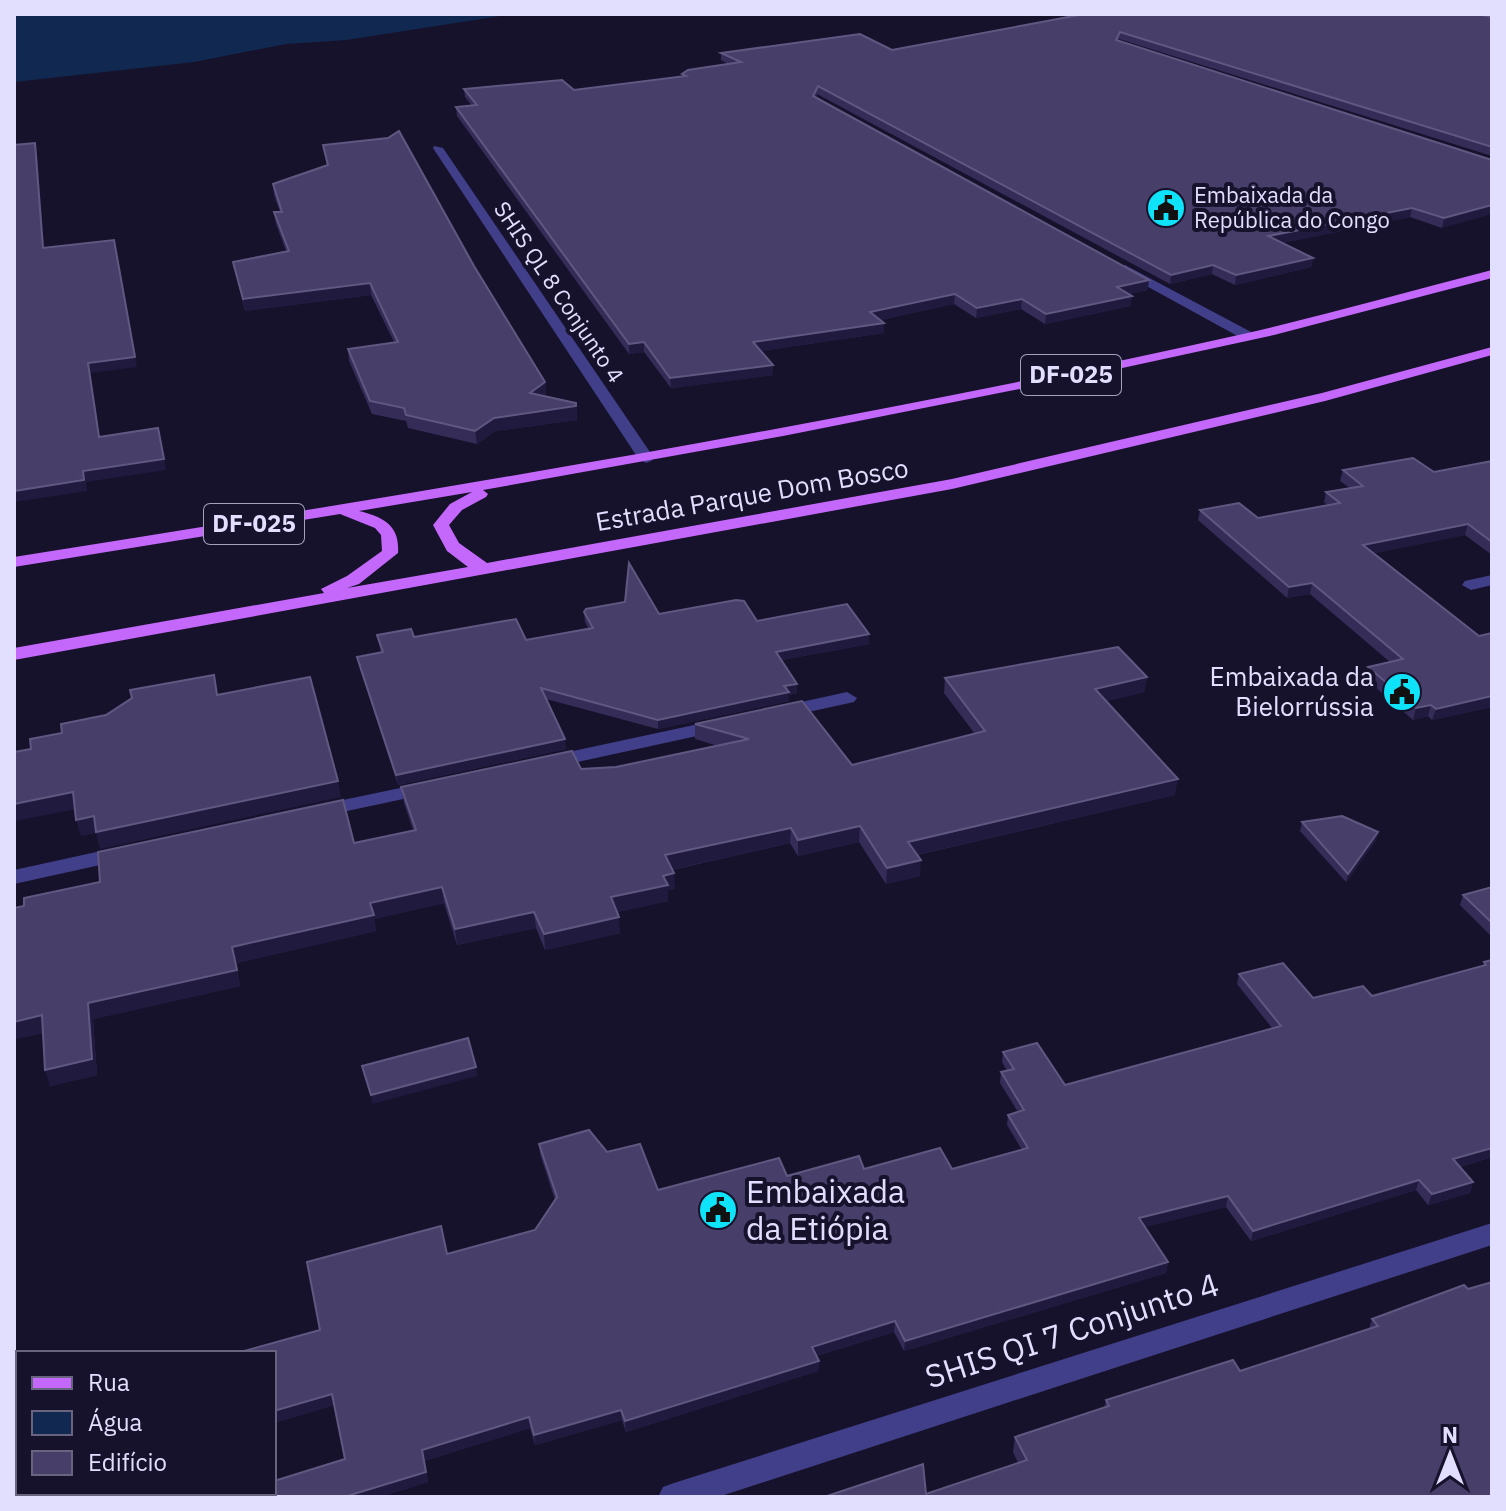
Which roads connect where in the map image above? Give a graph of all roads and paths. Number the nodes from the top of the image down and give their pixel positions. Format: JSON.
{"nodes":[{"id":1,"x":438,"y":148,"type":"dead end"},
{"id":2,"x":1109,"y":260,"type":"edge"},
{"id":3,"x":1492,"y":274,"type":"edge"},
{"id":4,"x":1441,"y":287,"type":"junction"},
{"id":5,"x":1492,"y":291,"type":"edge"},
{"id":6,"x":1248,"y":336,"type":"junction"},
{"id":7,"x":1492,"y":351,"type":"edge"},
{"id":8,"x":646,"y":458,"type":"junction"},
{"id":9,"x":495,"y":486,"type":"junction"},
{"id":10,"x":334,"y":512,"type":"junction"},
{"id":11,"x":14,"y":562,"type":"edge"},
{"id":12,"x":486,"y":570,"type":"junction"},
{"id":13,"x":1492,"y":580,"type":"edge"},
{"id":14,"x":1471,"y":585,"type":"dead end"},
{"id":15,"x":289,"y":605,"type":"junction"},
{"id":16,"x":14,"y":654,"type":"edge"},
{"id":17,"x":847,"y":698,"type":"dead end"},
{"id":18,"x":523,"y":768,"type":"edge"},
{"id":19,"x":446,"y":784,"type":"edge"},
{"id":20,"x":292,"y":817,"type":"edge"},
{"id":21,"x":137,"y":850,"type":"edge"},
{"id":22,"x":14,"y":877,"type":"edge"},
{"id":23,"x":1492,"y":1234,"type":"edge"},
{"id":24,"x":674,"y":1497,"type":"edge"}],
"edges":[{"from":1,"to":8,"type":"street","name":"SHIS QL 8 Conjunto 4"},
{"from":2,"to":6,"type":"street"},
{"from":3,"to":4,"type":"main road","name":"Estrada Parque Dom Bosco","number":"DF-025"},
{"from":4,"to":5,"type":"main road"},
{"from":4,"to":6,"type":"main road","name":"Estrada Parque Dom Bosco","number":"DF-025"},
{"from":6,"to":8,"type":"main road","name":"Estrada Parque Dom Bosco","number":"DF-025"},
{"from":7,"to":12,"type":"main road","name":"Estrada Parque Dom Bosco"},
{"from":8,"to":9,"type":"main road","name":"Estrada Parque Dom Bosco","number":"DF-025"},
{"from":9,"to":10,"type":"main road","name":"Estrada Parque Dom Bosco","number":"DF-025"},
{"from":9,"to":12,"type":"main road"},
{"from":10,"to":11,"type":"main road","name":"Estrada Parque Dom Bosco","number":"DF-025"},
{"from":10,"to":15,"type":"main road"},
{"from":12,"to":15,"type":"main road","name":"Estrada Parque Dom Bosco"},
{"from":13,"to":14,"type":"street"},
{"from":15,"to":16,"type":"main road","name":"Estrada Parque Dom Bosco"},
{"from":17,"to":18,"type":"street"},
{"from":19,"to":20,"type":"street"},
{"from":21,"to":22,"type":"street"},
{"from":23,"to":24,"type":"street","name":"SHIS QI 7 Conjunto 4"}]}
